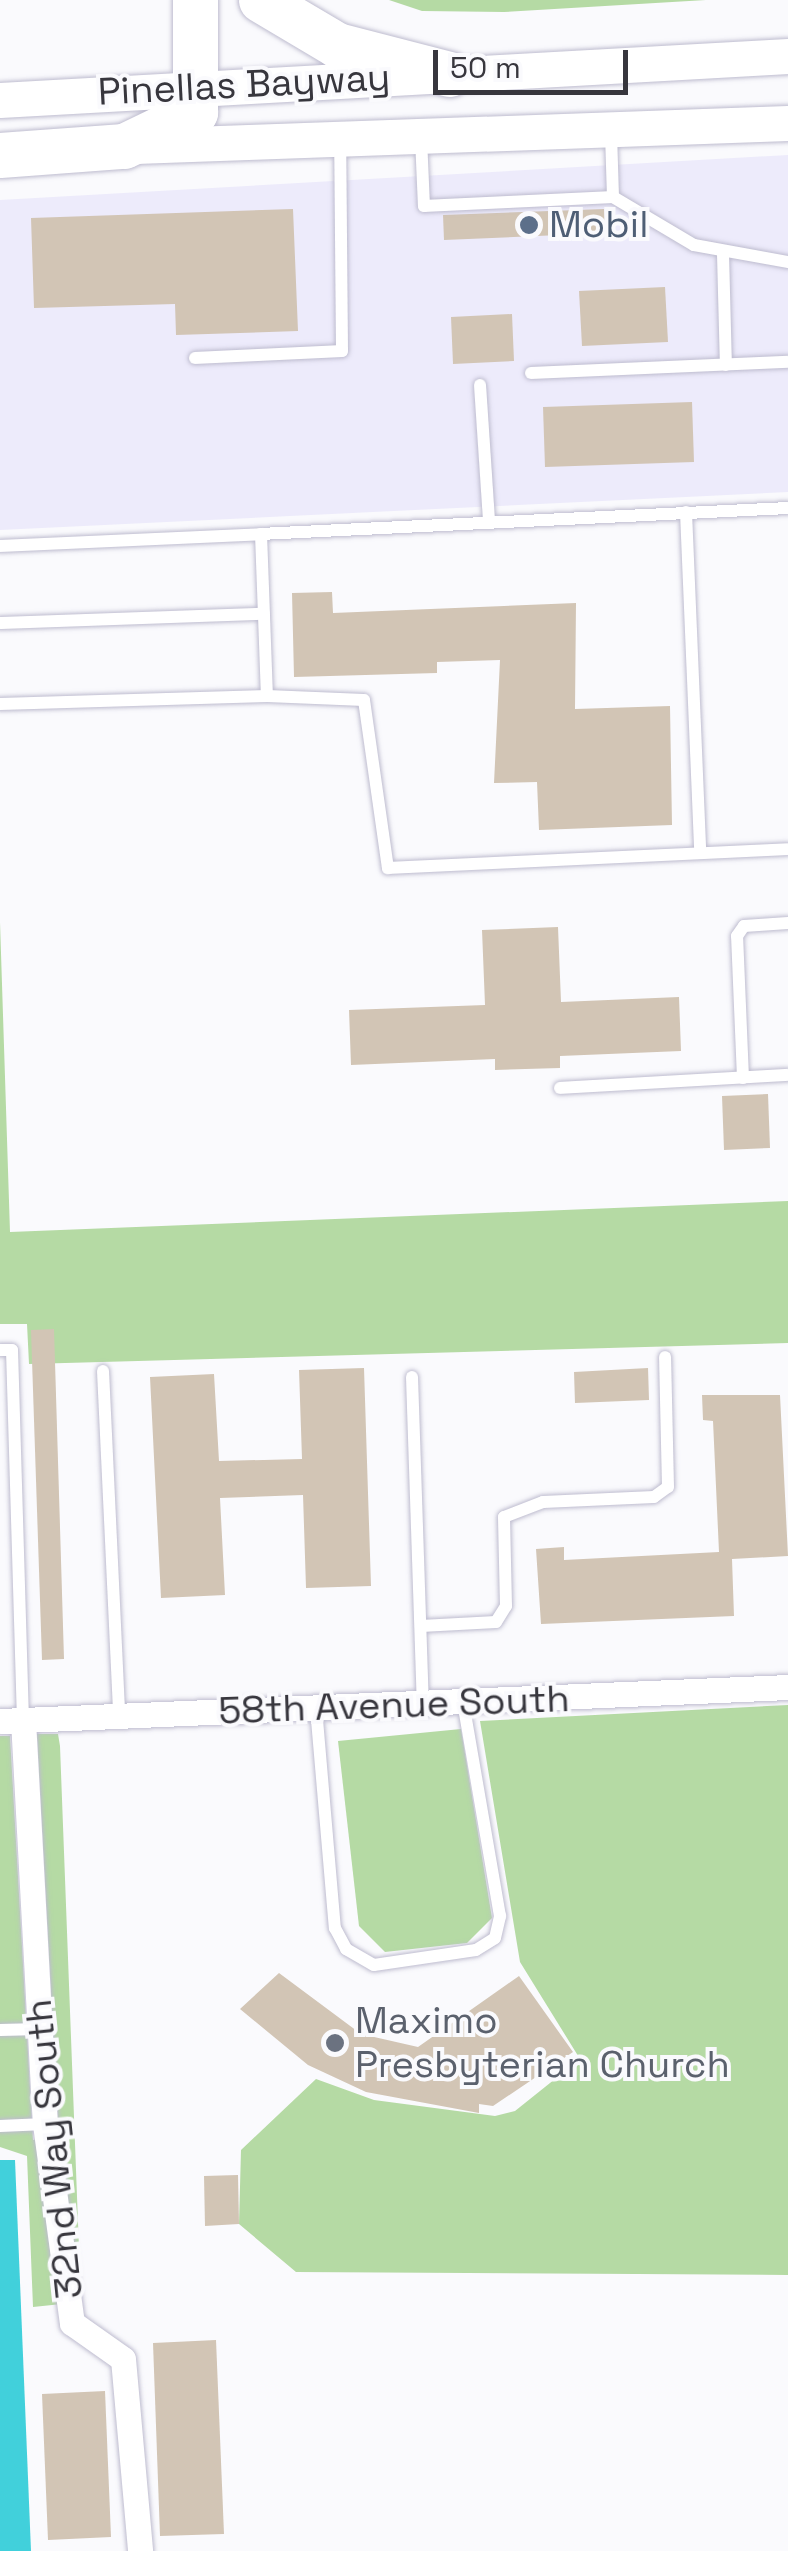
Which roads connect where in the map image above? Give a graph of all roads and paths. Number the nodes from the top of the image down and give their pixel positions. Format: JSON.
{"nodes":[{"id":1,"x":194,"y":0,"type":"edge"},
{"id":2,"x":261,"y":0,"type":"edge"},
{"id":3,"x":788,"y":56,"type":"edge"},
{"id":4,"x":449,"y":74,"type":"junction"},
{"id":5,"x":202,"y":87,"type":"junction"},
{"id":6,"x":0,"y":100,"type":"edge"},
{"id":7,"x":788,"y":123,"type":"edge"},
{"id":8,"x":610,"y":129,"type":"junction"},
{"id":9,"x":420,"y":136,"type":"junction"},
{"id":10,"x":340,"y":139,"type":"junction"},
{"id":11,"x":124,"y":146,"type":"junction"},
{"id":12,"x":0,"y":155,"type":"edge"},
{"id":13,"x":613,"y":197,"type":"junction"},
{"id":14,"x":723,"y":254,"type":"junction"},
{"id":15,"x":788,"y":262,"type":"edge"},
{"id":16,"x":195,"y":358,"type":"dead end"},
{"id":17,"x":788,"y":362,"type":"edge"},
{"id":18,"x":726,"y":364,"type":"junction"},
{"id":19,"x":530,"y":373,"type":"dead end"},
{"id":20,"x":480,"y":385,"type":"dead end"},
{"id":21,"x":788,"y":508,"type":"edge"},
{"id":22,"x":686,"y":512,"type":"junction"},
{"id":23,"x":489,"y":520,"type":"junction"},
{"id":24,"x":261,"y":534,"type":"junction"},
{"id":25,"x":0,"y":546,"type":"edge"},
{"id":26,"x":264,"y":614,"type":"junction"},
{"id":27,"x":0,"y":622,"type":"edge"},
{"id":28,"x":268,"y":696,"type":"junction"},
{"id":29,"x":0,"y":704,"type":"edge"},
{"id":30,"x":788,"y":849,"type":"edge"},
{"id":31,"x":700,"y":853,"type":"junction"},
{"id":32,"x":788,"y":922,"type":"edge"},
{"id":33,"x":788,"y":1075,"type":"edge"},
{"id":34,"x":743,"y":1078,"type":"junction"},
{"id":35,"x":560,"y":1088,"type":"dead end"},
{"id":36,"x":0,"y":1350,"type":"edge"},
{"id":37,"x":665,"y":1357,"type":"dead end"},
{"id":38,"x":104,"y":1371,"type":"dead end"},
{"id":39,"x":412,"y":1377,"type":"dead end"},
{"id":40,"x":0,"y":1548,"type":"edge"},
{"id":41,"x":18,"y":1548,"type":"junction"},
{"id":42,"x":421,"y":1626,"type":"junction"},
{"id":43,"x":788,"y":1687,"type":"edge"},
{"id":44,"x":463,"y":1702,"type":"junction"},
{"id":45,"x":424,"y":1704,"type":"junction"},
{"id":46,"x":316,"y":1708,"type":"junction"},
{"id":47,"x":119,"y":1716,"type":"junction"},
{"id":48,"x":12,"y":1720,"type":"edge"},
{"id":49,"x":40,"y":2029,"type":"junction"},
{"id":50,"x":0,"y":2030,"type":"edge"},
{"id":51,"x":45,"y":2124,"type":"junction"},
{"id":52,"x":0,"y":2126,"type":"edge"},
{"id":53,"x":140,"y":2551,"type":"edge"}],
"edges":[{"from":1,"to":5,"type":"highway"},
{"from":2,"to":4,"type":"highway"},
{"from":3,"to":4,"type":"main road","name":"Pinellas Bayway"},
{"from":4,"to":5,"type":"main road","name":"Pinellas Bayway"},
{"from":5,"to":6,"type":"main road","name":"Pinellas Bayway"},
{"from":5,"to":11,"type":"highway"},
{"from":7,"to":8,"type":"main road","name":"Pinellas Bayway"},
{"from":8,"to":9,"type":"main road","name":"Pinellas Bayway"},
{"from":8,"to":13,"type":"lane"},
{"from":9,"to":10,"type":"main road","name":"Pinellas Bayway"},
{"from":9,"to":13,"type":"lane"},
{"from":10,"to":11,"type":"main road","name":"Pinellas Bayway"},
{"from":10,"to":16,"type":"lane"},
{"from":11,"to":12,"type":"highway","name":"Pinellas Bayway"},
{"from":13,"to":14,"type":"lane"},
{"from":14,"to":15,"type":"lane"},
{"from":14,"to":18,"type":"lane"},
{"from":17,"to":18,"type":"lane"},
{"from":18,"to":19,"type":"lane"},
{"from":20,"to":23,"type":"lane"},
{"from":21,"to":22,"type":"lane"},
{"from":22,"to":23,"type":"lane"},
{"from":22,"to":31,"type":"lane"},
{"from":23,"to":24,"type":"lane"},
{"from":24,"to":25,"type":"lane"},
{"from":24,"to":26,"type":"lane"},
{"from":26,"to":27,"type":"lane"},
{"from":26,"to":28,"type":"lane"},
{"from":28,"to":29,"type":"lane"},
{"from":28,"to":31,"type":"lane"},
{"from":30,"to":31,"type":"lane"},
{"from":32,"to":34,"type":"lane"},
{"from":33,"to":34,"type":"lane"},
{"from":34,"to":35,"type":"lane"},
{"from":36,"to":41,"type":"lane"},
{"from":37,"to":42,"type":"lane"},
{"from":38,"to":47,"type":"lane"},
{"from":39,"to":42,"type":"lane"},
{"from":40,"to":41,"type":"lane"},
{"from":41,"to":48,"type":"lane"},
{"from":42,"to":45,"type":"lane"},
{"from":43,"to":44,"type":"street","name":"58th Avenue South"},
{"from":44,"to":45,"type":"street","name":"58th Avenue South"},
{"from":44,"to":46,"type":"lane"},
{"from":45,"to":46,"type":"street","name":"58th Avenue South"},
{"from":46,"to":47,"type":"street","name":"58th Avenue South"},
{"from":47,"to":48,"type":"street","name":"58th Avenue South"},
{"from":48,"to":49,"type":"street","name":"32nd Way South"},
{"from":49,"to":50,"type":"lane"},
{"from":49,"to":51,"type":"street","name":"32nd Way South"},
{"from":51,"to":52,"type":"lane"},
{"from":51,"to":53,"type":"street","name":"32nd Way South"}]}
